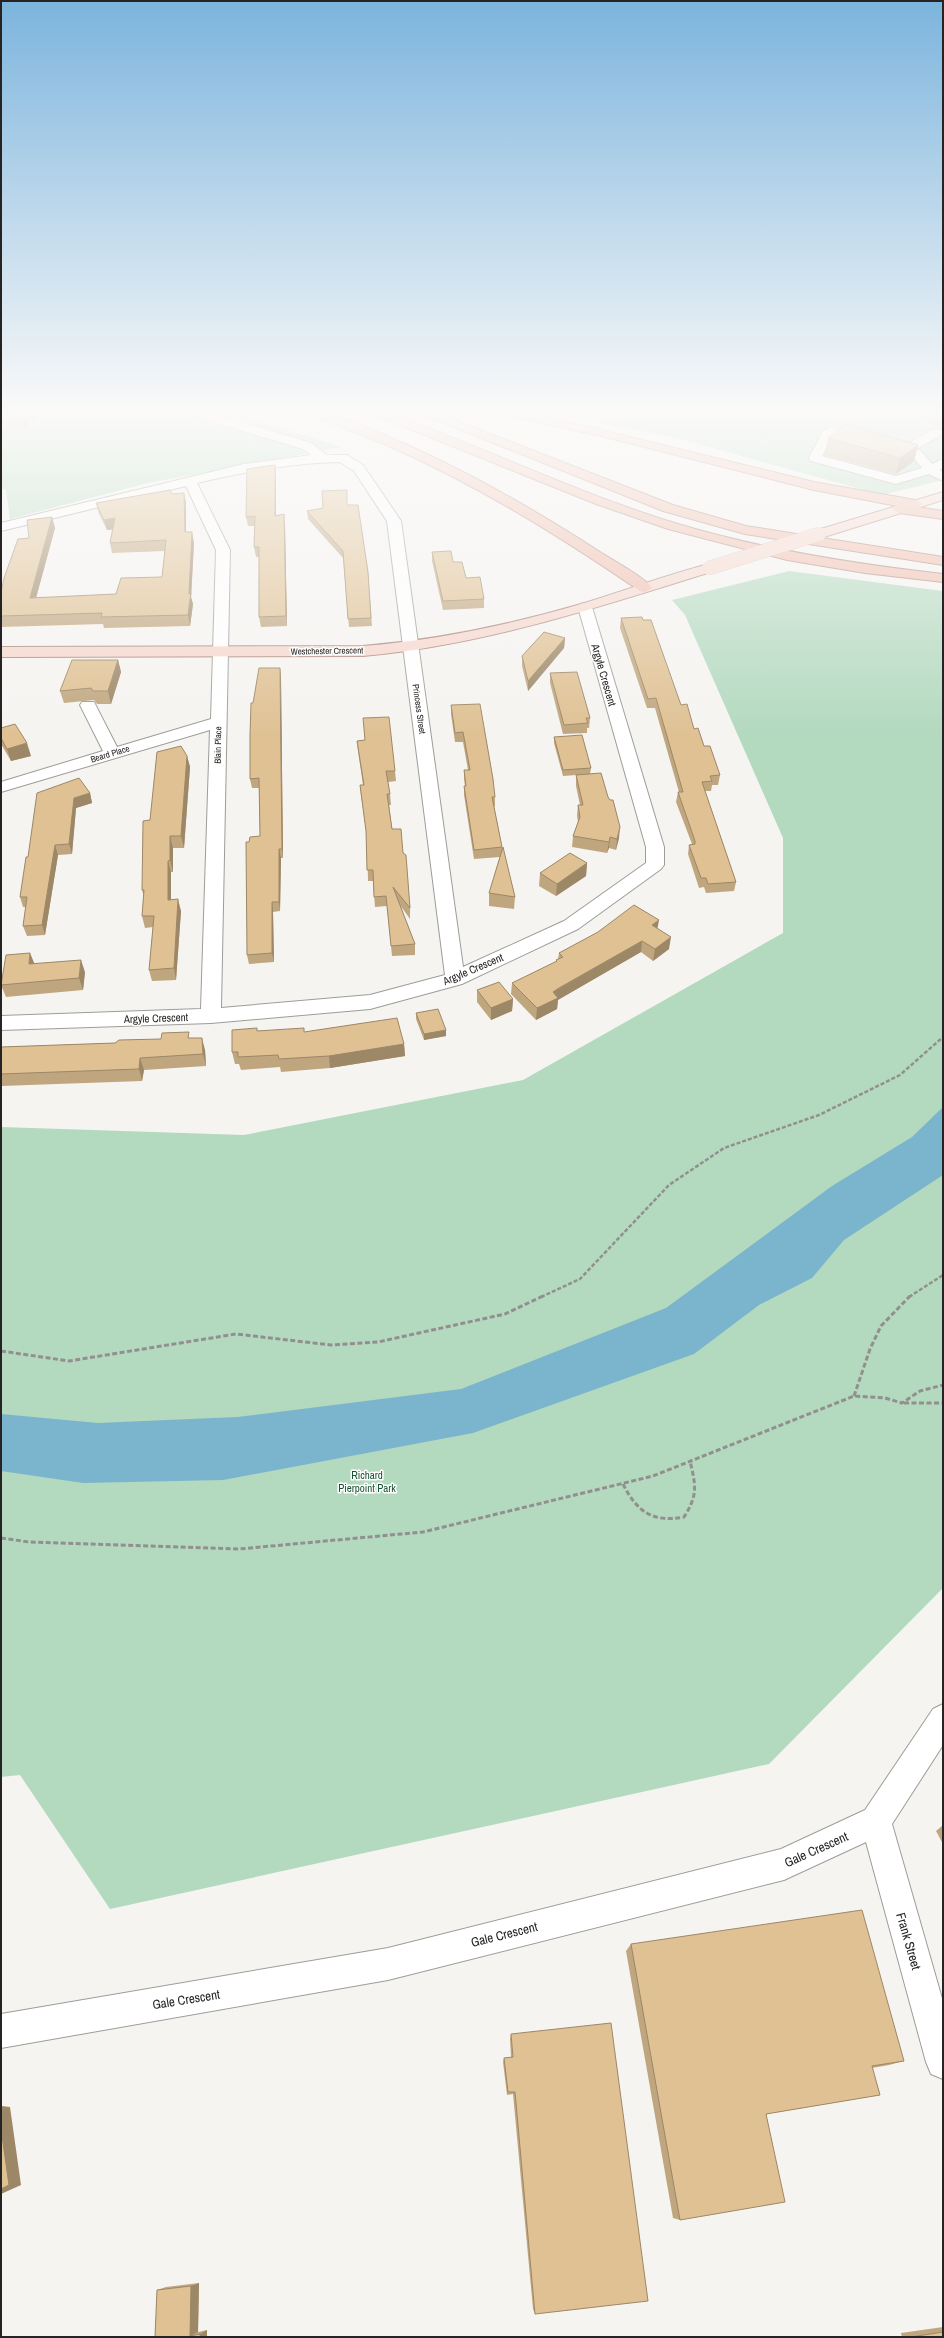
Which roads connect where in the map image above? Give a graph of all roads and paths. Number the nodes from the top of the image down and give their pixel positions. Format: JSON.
{"nodes":[{"id":1,"x":34,"y":518,"type":"edge"},
{"id":2,"x":208,"y":518,"type":"edge"},
{"id":3,"x":392,"y":518,"type":"edge"},
{"id":4,"x":535,"y":518,"type":"edge"},
{"id":5,"x":650,"y":518,"type":"edge"},
{"id":6,"x":705,"y":518,"type":"edge"},
{"id":7,"x":870,"y":518,"type":"edge"},
{"id":8,"x":1,"y":526,"type":"edge"},
{"id":9,"x":943,"y":561,"type":"edge"},
{"id":10,"x":943,"y":579,"type":"edge"},
{"id":11,"x":644,"y":588,"type":"junction"},
{"id":12,"x":585,"y":607,"type":"junction"},
{"id":13,"x":411,"y":646,"type":"junction"},
{"id":14,"x":1,"y":652,"type":"edge"},
{"id":15,"x":220,"y":652,"type":"junction"},
{"id":16,"x":88,"y":705,"type":"dead end"},
{"id":17,"x":219,"y":722,"type":"junction"},
{"id":18,"x":112,"y":754,"type":"junction"},
{"id":19,"x":1,"y":787,"type":"edge"},
{"id":20,"x":455,"y":979,"type":"junction"},
{"id":21,"x":211,"y":1016,"type":"junction"},
{"id":22,"x":1,"y":1023,"type":"edge"},
{"id":23,"x":943,"y":1037,"type":"edge"},
{"id":24,"x":943,"y":1275,"type":"edge"},
{"id":25,"x":1,"y":1351,"type":"edge"},
{"id":26,"x":943,"y":1385,"type":"edge"},
{"id":27,"x":854,"y":1396,"type":"junction"},
{"id":28,"x":902,"y":1403,"type":"junction"},
{"id":29,"x":943,"y":1403,"type":"edge"},
{"id":30,"x":690,"y":1461,"type":"junction"},
{"id":31,"x":623,"y":1484,"type":"junction"},
{"id":32,"x":1,"y":1538,"type":"edge"},
{"id":33,"x":943,"y":1719,"type":"edge"},
{"id":34,"x":876,"y":1821,"type":"junction"},
{"id":35,"x":936,"y":2009,"type":"edge"},
{"id":36,"x":1,"y":2030,"type":"edge"},
{"id":37,"x":943,"y":2062,"type":"edge"}],
"edges":[{"from":1,"to":8,"type":"street"},
{"from":2,"to":15,"type":"street","name":"Blain Place"},
{"from":3,"to":13,"type":"street","name":"Princess Street"},
{"from":4,"to":11,"type":"highway"},
{"from":5,"to":10,"type":"highway"},
{"from":6,"to":9,"type":"highway"},
{"from":7,"to":11,"type":"main road","name":"Westchester Crescent","bridge":true},
{"from":11,"to":12,"type":"main road","name":"Westchester Crescent"},
{"from":12,"to":13,"type":"main road","name":"Westchester Crescent"},
{"from":12,"to":20,"type":"street","name":"Argyle Crescent"},
{"from":13,"to":15,"type":"main road","name":"Westchester Crescent"},
{"from":13,"to":20,"type":"street","name":"Princess Street"},
{"from":14,"to":15,"type":"main road","name":"Westchester Crescent"},
{"from":15,"to":17,"type":"street","name":"Blain Place"},
{"from":16,"to":18,"type":"street"},
{"from":17,"to":18,"type":"street","name":"Beard Place"},
{"from":17,"to":21,"type":"street","name":"Blain Place"},
{"from":18,"to":19,"type":"street","name":"Beard Place"},
{"from":20,"to":21,"type":"street","name":"Argyle Crescent"},
{"from":21,"to":22,"type":"street","name":"Argyle Crescent"},
{"from":23,"to":25,"type":"path"},
{"from":24,"to":27,"type":"path"},
{"from":26,"to":28,"type":"path"},
{"from":27,"to":28,"type":"path"},
{"from":27,"to":30,"type":"path"},
{"from":28,"to":29,"type":"path"},
{"from":30,"to":31,"type":"path"},
{"from":30,"to":31,"type":"path"},
{"from":31,"to":32,"type":"path"},
{"from":33,"to":34,"type":"street"},
{"from":34,"to":35,"type":"street","name":"Frank Street"},
{"from":34,"to":36,"type":"street","name":"Gale Crescent"},
{"from":35,"to":37,"type":"street","name":"Frank Street"}]}
